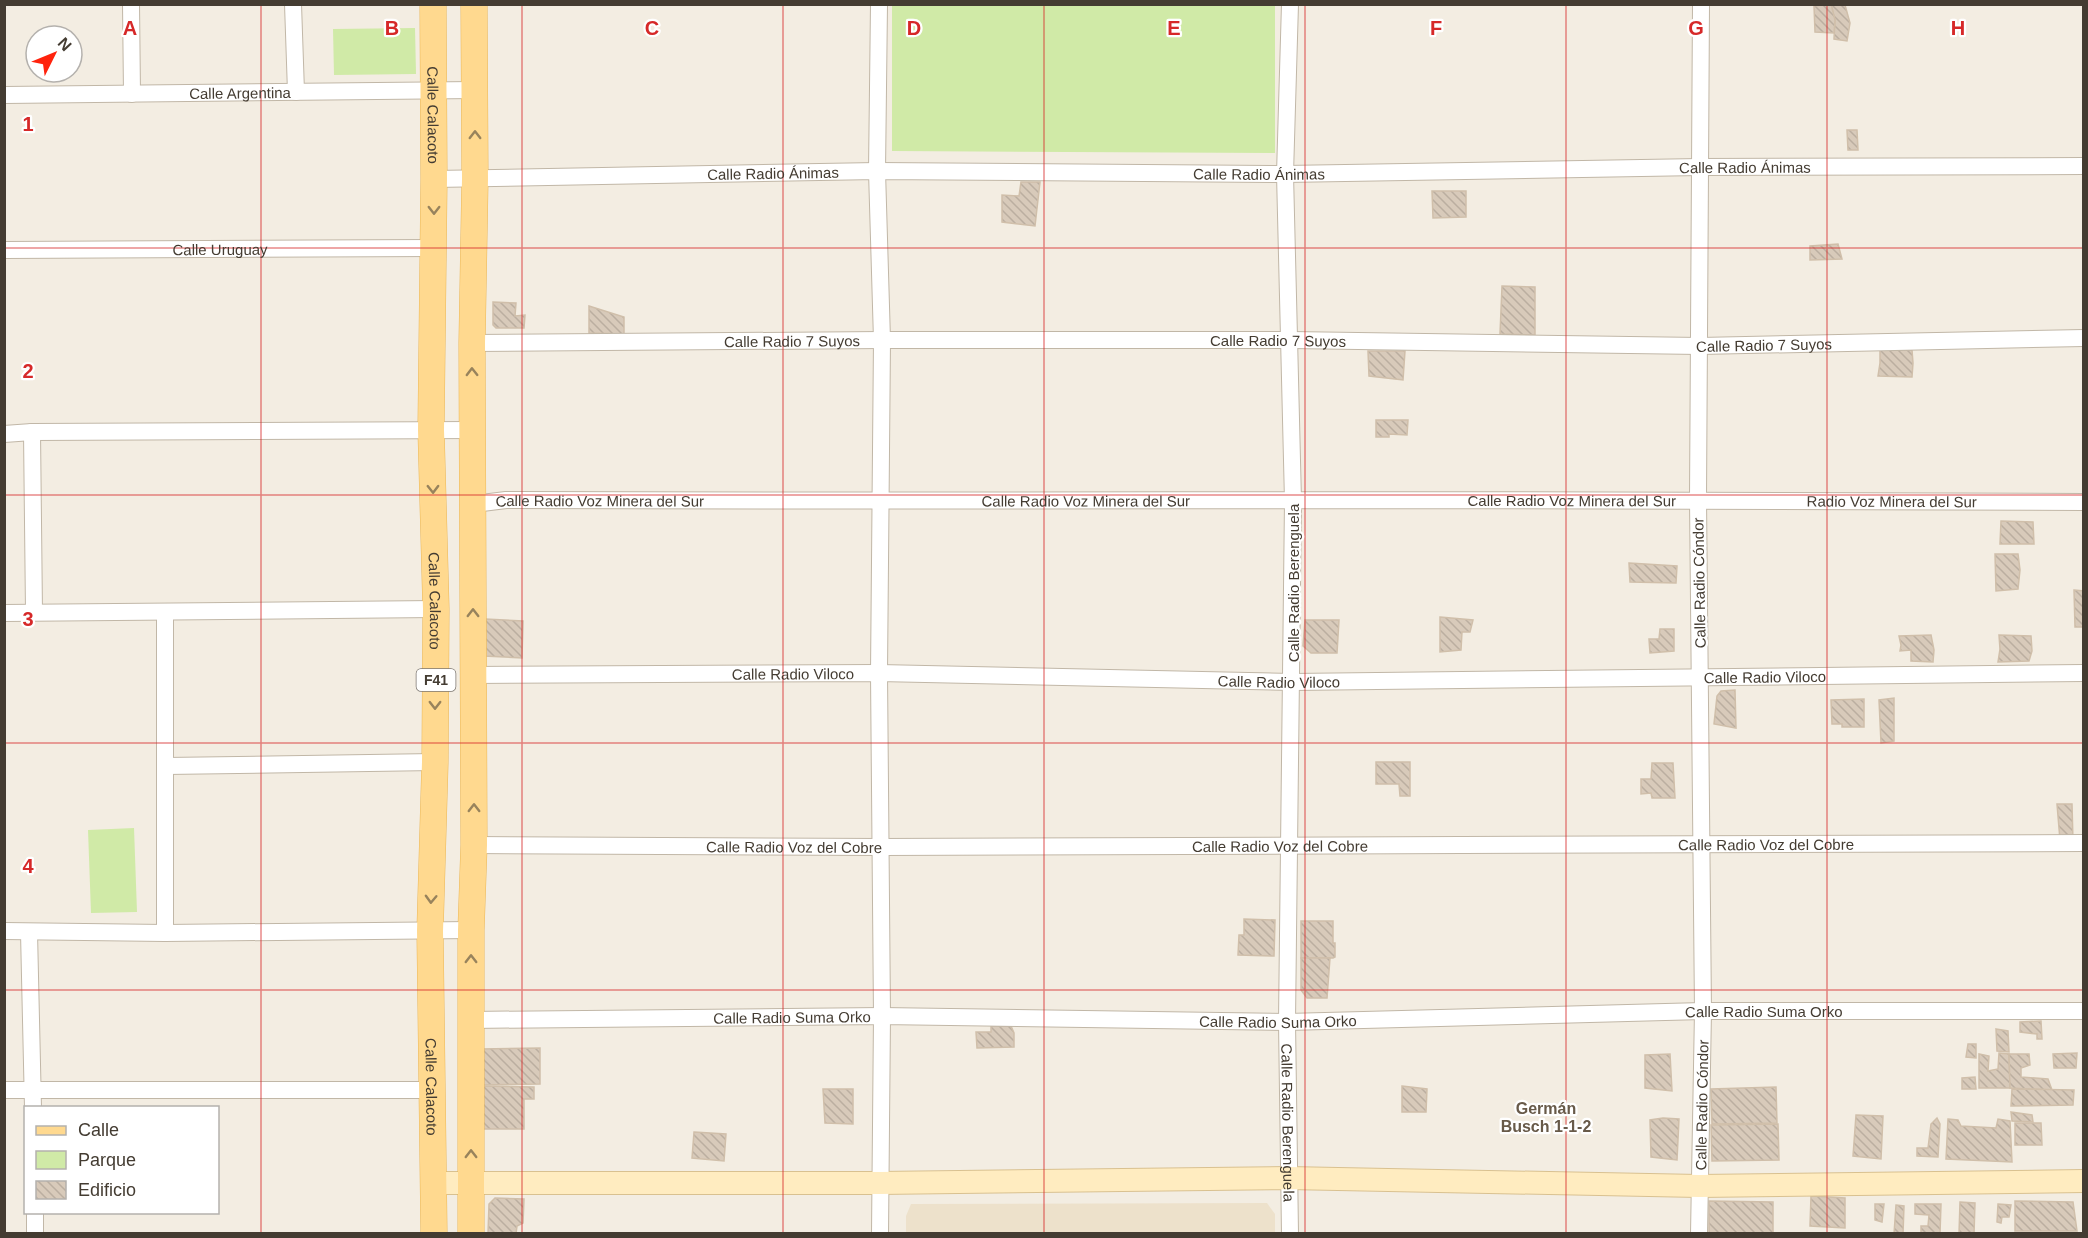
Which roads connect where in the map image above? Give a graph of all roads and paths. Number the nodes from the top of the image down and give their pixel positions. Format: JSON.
{"nodes":[{"id":1,"x":131,"y":4,"type":"edge"},
{"id":2,"x":293,"y":4,"type":"edge"},
{"id":3,"x":433,"y":4,"type":"edge"},
{"id":4,"x":474,"y":4,"type":"edge"},
{"id":5,"x":879,"y":4,"type":"edge"},
{"id":6,"x":1290,"y":4,"type":"edge"},
{"id":7,"x":1701,"y":4,"type":"edge"},
{"id":8,"x":475,"y":90,"type":"junction"},
{"id":9,"x":434,"y":91,"type":"junction"},
{"id":10,"x":296,"y":92,"type":"junction"},
{"id":11,"x":132,"y":94,"type":"junction"},
{"id":12,"x":4,"y":95,"type":"edge"},
{"id":13,"x":2084,"y":166,"type":"edge"},
{"id":14,"x":1700,"y":167,"type":"junction"},
{"id":15,"x":878,"y":171,"type":"junction"},
{"id":16,"x":1285,"y":174,"type":"junction"},
{"id":17,"x":434,"y":179,"type":"junction"},
{"id":18,"x":475,"y":179,"type":"junction"},
{"id":19,"x":434,"y":248,"type":"junction"},
{"id":20,"x":4,"y":250,"type":"edge"},
{"id":21,"x":2084,"y":338,"type":"edge"},
{"id":22,"x":882,"y":340,"type":"junction"},
{"id":23,"x":1291,"y":340,"type":"junction"},
{"id":24,"x":472,"y":343,"type":"junction"},
{"id":25,"x":1700,"y":346,"type":"junction"},
{"id":26,"x":432,"y":430,"type":"junction"},
{"id":27,"x":473,"y":430,"type":"junction"},
{"id":28,"x":32,"y":432,"type":"junction"},
{"id":29,"x":4,"y":434,"type":"edge"},
{"id":30,"x":1698,"y":499,"type":"junction"},
{"id":31,"x":1293,"y":501,"type":"junction"},
{"id":32,"x":881,"y":502,"type":"junction"},
{"id":33,"x":2084,"y":502,"type":"edge"},
{"id":34,"x":474,"y":504,"type":"junction"},
{"id":35,"x":436,"y":609,"type":"junction"},
{"id":36,"x":34,"y":612,"type":"junction"},
{"id":37,"x":4,"y":613,"type":"edge"},
{"id":38,"x":165,"y":613,"type":"junction"},
{"id":39,"x":879,"y":673,"type":"junction"},
{"id":40,"x":2084,"y":674,"type":"edge"},
{"id":41,"x":473,"y":675,"type":"junction"},
{"id":42,"x":1700,"y":679,"type":"junction"},
{"id":43,"x":1292,"y":682,"type":"junction"},
{"id":44,"x":435,"y":762,"type":"junction"},
{"id":45,"x":166,"y":766,"type":"junction"},
{"id":46,"x":2084,"y":843,"type":"edge"},
{"id":47,"x":474,"y":845,"type":"junction"},
{"id":48,"x":1291,"y":845,"type":"junction"},
{"id":49,"x":1701,"y":846,"type":"junction"},
{"id":50,"x":881,"y":847,"type":"junction"},
{"id":51,"x":471,"y":930,"type":"junction"},
{"id":52,"x":4,"y":931,"type":"edge"},
{"id":53,"x":430,"y":931,"type":"junction"},
{"id":54,"x":29,"y":932,"type":"junction"},
{"id":55,"x":165,"y":933,"type":"junction"},
{"id":56,"x":1703,"y":1011,"type":"junction"},
{"id":57,"x":2084,"y":1011,"type":"edge"},
{"id":58,"x":882,"y":1016,"type":"junction"},
{"id":59,"x":471,"y":1020,"type":"junction"},
{"id":60,"x":1287,"y":1022,"type":"junction"},
{"id":61,"x":4,"y":1090,"type":"edge"},
{"id":62,"x":33,"y":1090,"type":"junction"},
{"id":63,"x":433,"y":1090,"type":"junction"},
{"id":64,"x":33,"y":1106,"type":"edge"},
{"id":65,"x":1288,"y":1178,"type":"junction"},
{"id":66,"x":2084,"y":1181,"type":"edge"},
{"id":67,"x":434,"y":1183,"type":"junction"},
{"id":68,"x":879,"y":1183,"type":"junction"},
{"id":69,"x":471,"y":1184,"type":"junction"},
{"id":70,"x":1699,"y":1186,"type":"junction"},
{"id":71,"x":34,"y":1214,"type":"edge"},
{"id":72,"x":35,"y":1233,"type":"edge"},
{"id":73,"x":434,"y":1233,"type":"edge"},
{"id":74,"x":471,"y":1233,"type":"edge"},
{"id":75,"x":880,"y":1233,"type":"edge"},
{"id":76,"x":1290,"y":1233,"type":"edge"},
{"id":77,"x":1700,"y":1233,"type":"edge"}],
"edges":[{"from":1,"to":11,"type":"street"},
{"from":2,"to":10,"type":"street"},
{"from":3,"to":9,"type":"main road","name":"Calle Calacoto","number":"F41"},
{"from":4,"to":8,"type":"main road","number":"F41"},
{"from":5,"to":15,"type":"street"},
{"from":6,"to":16,"type":"street","name":"Calle Radio Berenguela"},
{"from":7,"to":14,"type":"street","name":"Calle Radio Cóndor"},
{"from":8,"to":9,"type":"street","name":"Calle Argentina"},
{"from":18,"to":8,"type":"main road","number":"F41","one_way":true},
{"from":9,"to":10,"type":"street","name":"Calle Argentina"},
{"from":9,"to":17,"type":"main road","name":"Calle Calacoto","number":"F41"},
{"from":10,"to":11,"type":"street","name":"Calle Argentina"},
{"from":11,"to":12,"type":"street","name":"Calle Argentina"},
{"from":13,"to":14,"type":"street","name":"Calle Radio Ánimas"},
{"from":14,"to":16,"type":"street","name":"Calle Radio Ánimas"},
{"from":14,"to":25,"type":"street","name":"Calle Radio Cóndor"},
{"from":15,"to":16,"type":"street","name":"Calle Radio Ánimas"},
{"from":15,"to":18,"type":"street","name":"Calle Radio Ánimas"},
{"from":15,"to":22,"type":"street"},
{"from":16,"to":23,"type":"street","name":"Calle Radio Berenguela"},
{"from":17,"to":18,"type":"street","name":"Calle Radio Ánimas"},
{"from":17,"to":19,"type":"main road","name":"Calle Calacoto","number":"F41","one_way":true},
{"from":18,"to":24,"type":"main road","number":"F41"},
{"from":19,"to":20,"type":"street","name":"Calle Uruguay"},
{"from":19,"to":26,"type":"main road","name":"Calle Calacoto","number":"F41"},
{"from":21,"to":25,"type":"street","name":"Calle Radio 7 Suyos"},
{"from":22,"to":23,"type":"street","name":"Calle Radio 7 Suyos"},
{"from":22,"to":24,"type":"street","name":"Calle Radio 7 Suyos"},
{"from":22,"to":32,"type":"street"},
{"from":23,"to":25,"type":"street","name":"Calle Radio 7 Suyos"},
{"from":23,"to":31,"type":"street","name":"Calle Radio Berenguela"},
{"from":27,"to":24,"type":"main road","number":"F41","one_way":true},
{"from":25,"to":30,"type":"street","name":"Calle Radio Cóndor"},
{"from":26,"to":27,"type":"street"},
{"from":26,"to":28,"type":"street"},
{"from":26,"to":35,"type":"main road","name":"Calle Calacoto","number":"F41","one_way":true},
{"from":27,"to":34,"type":"main road","number":"F41"},
{"from":28,"to":29,"type":"street"},
{"from":28,"to":36,"type":"street"},
{"from":30,"to":31,"type":"street","name":"Calle Radio Voz Minera del Sur"},
{"from":30,"to":33,"type":"street","name":"Radio Voz Minera del Sur"},
{"from":30,"to":42,"type":"street","name":"Calle Radio Cóndor"},
{"from":31,"to":32,"type":"street","name":"Calle Radio Voz Minera del Sur"},
{"from":31,"to":43,"type":"street","name":"Calle Radio Berenguela"},
{"from":32,"to":34,"type":"street","name":"Calle Radio Voz Minera del Sur"},
{"from":32,"to":39,"type":"street"},
{"from":41,"to":34,"type":"main road","number":"F41","one_way":true},
{"from":35,"to":38,"type":"street"},
{"from":35,"to":44,"type":"main road","name":"Calle Calacoto","number":"F41","one_way":true},
{"from":36,"to":37,"type":"street"},
{"from":36,"to":38,"type":"street"},
{"from":38,"to":45,"type":"street"},
{"from":39,"to":41,"type":"street","name":"Calle Radio Viloco"},
{"from":39,"to":43,"type":"street","name":"Calle Radio Viloco"},
{"from":39,"to":50,"type":"street"},
{"from":40,"to":42,"type":"street","name":"Calle Radio Viloco"},
{"from":47,"to":41,"type":"main road","number":"F41","one_way":true},
{"from":42,"to":43,"type":"street","name":"Calle Radio Viloco"},
{"from":42,"to":49,"type":"street","name":"Calle Radio Cóndor"},
{"from":43,"to":48,"type":"street","name":"Calle Radio Berenguela"},
{"from":44,"to":45,"type":"street"},
{"from":44,"to":53,"type":"main road","name":"Calle Calacoto","number":"F41","one_way":true},
{"from":45,"to":55,"type":"street"},
{"from":46,"to":49,"type":"street","name":"Calle Radio Voz del Cobre"},
{"from":47,"to":50,"type":"street","name":"Calle Radio Voz del Cobre"},
{"from":47,"to":51,"type":"main road","number":"F41"},
{"from":48,"to":49,"type":"street","name":"Calle Radio Voz del Cobre"},
{"from":48,"to":50,"type":"street","name":"Calle Radio Voz del Cobre"},
{"from":48,"to":60,"type":"street","name":"Calle Radio Berenguela"},
{"from":49,"to":56,"type":"street","name":"Calle Radio Cóndor"},
{"from":50,"to":58,"type":"street"},
{"from":51,"to":53,"type":"street"},
{"from":59,"to":51,"type":"main road","number":"F41","one_way":true},
{"from":52,"to":54,"type":"street"},
{"from":53,"to":55,"type":"street"},
{"from":53,"to":63,"type":"main road","name":"Calle Calacoto","number":"F41"},
{"from":54,"to":55,"type":"street"},
{"from":54,"to":62,"type":"street"},
{"from":56,"to":57,"type":"street","name":"Calle Radio Suma Orko"},
{"from":56,"to":60,"type":"street","name":"Calle Radio Suma Orko"},
{"from":56,"to":70,"type":"street","name":"Calle Radio Cóndor"},
{"from":58,"to":59,"type":"street","name":"Calle Radio Suma Orko"},
{"from":58,"to":60,"type":"street","name":"Calle Radio Suma Orko"},
{"from":58,"to":68,"type":"street"},
{"from":69,"to":59,"type":"main road","number":"F41","one_way":true},
{"from":60,"to":65,"type":"street","name":"Calle Radio Berenguela"},
{"from":61,"to":62,"type":"street"},
{"from":62,"to":63,"type":"street"},
{"from":62,"to":64,"type":"street"},
{"from":63,"to":67,"type":"main road","name":"Calle Calacoto","number":"F41"},
{"from":65,"to":68,"type":"street"},
{"from":65,"to":70,"type":"street"},
{"from":65,"to":76,"type":"street","name":"Calle Radio Berenguela"},
{"from":66,"to":70,"type":"street"},
{"from":67,"to":69,"type":"street"},
{"from":67,"to":73,"type":"main road","name":"Calle Calacoto","number":"F41"},
{"from":68,"to":69,"type":"street"},
{"from":68,"to":75,"type":"street"},
{"from":69,"to":74,"type":"main road","number":"F41"},
{"from":70,"to":77,"type":"street","name":"Calle Radio Cóndor"},
{"from":71,"to":72,"type":"street"}]}
